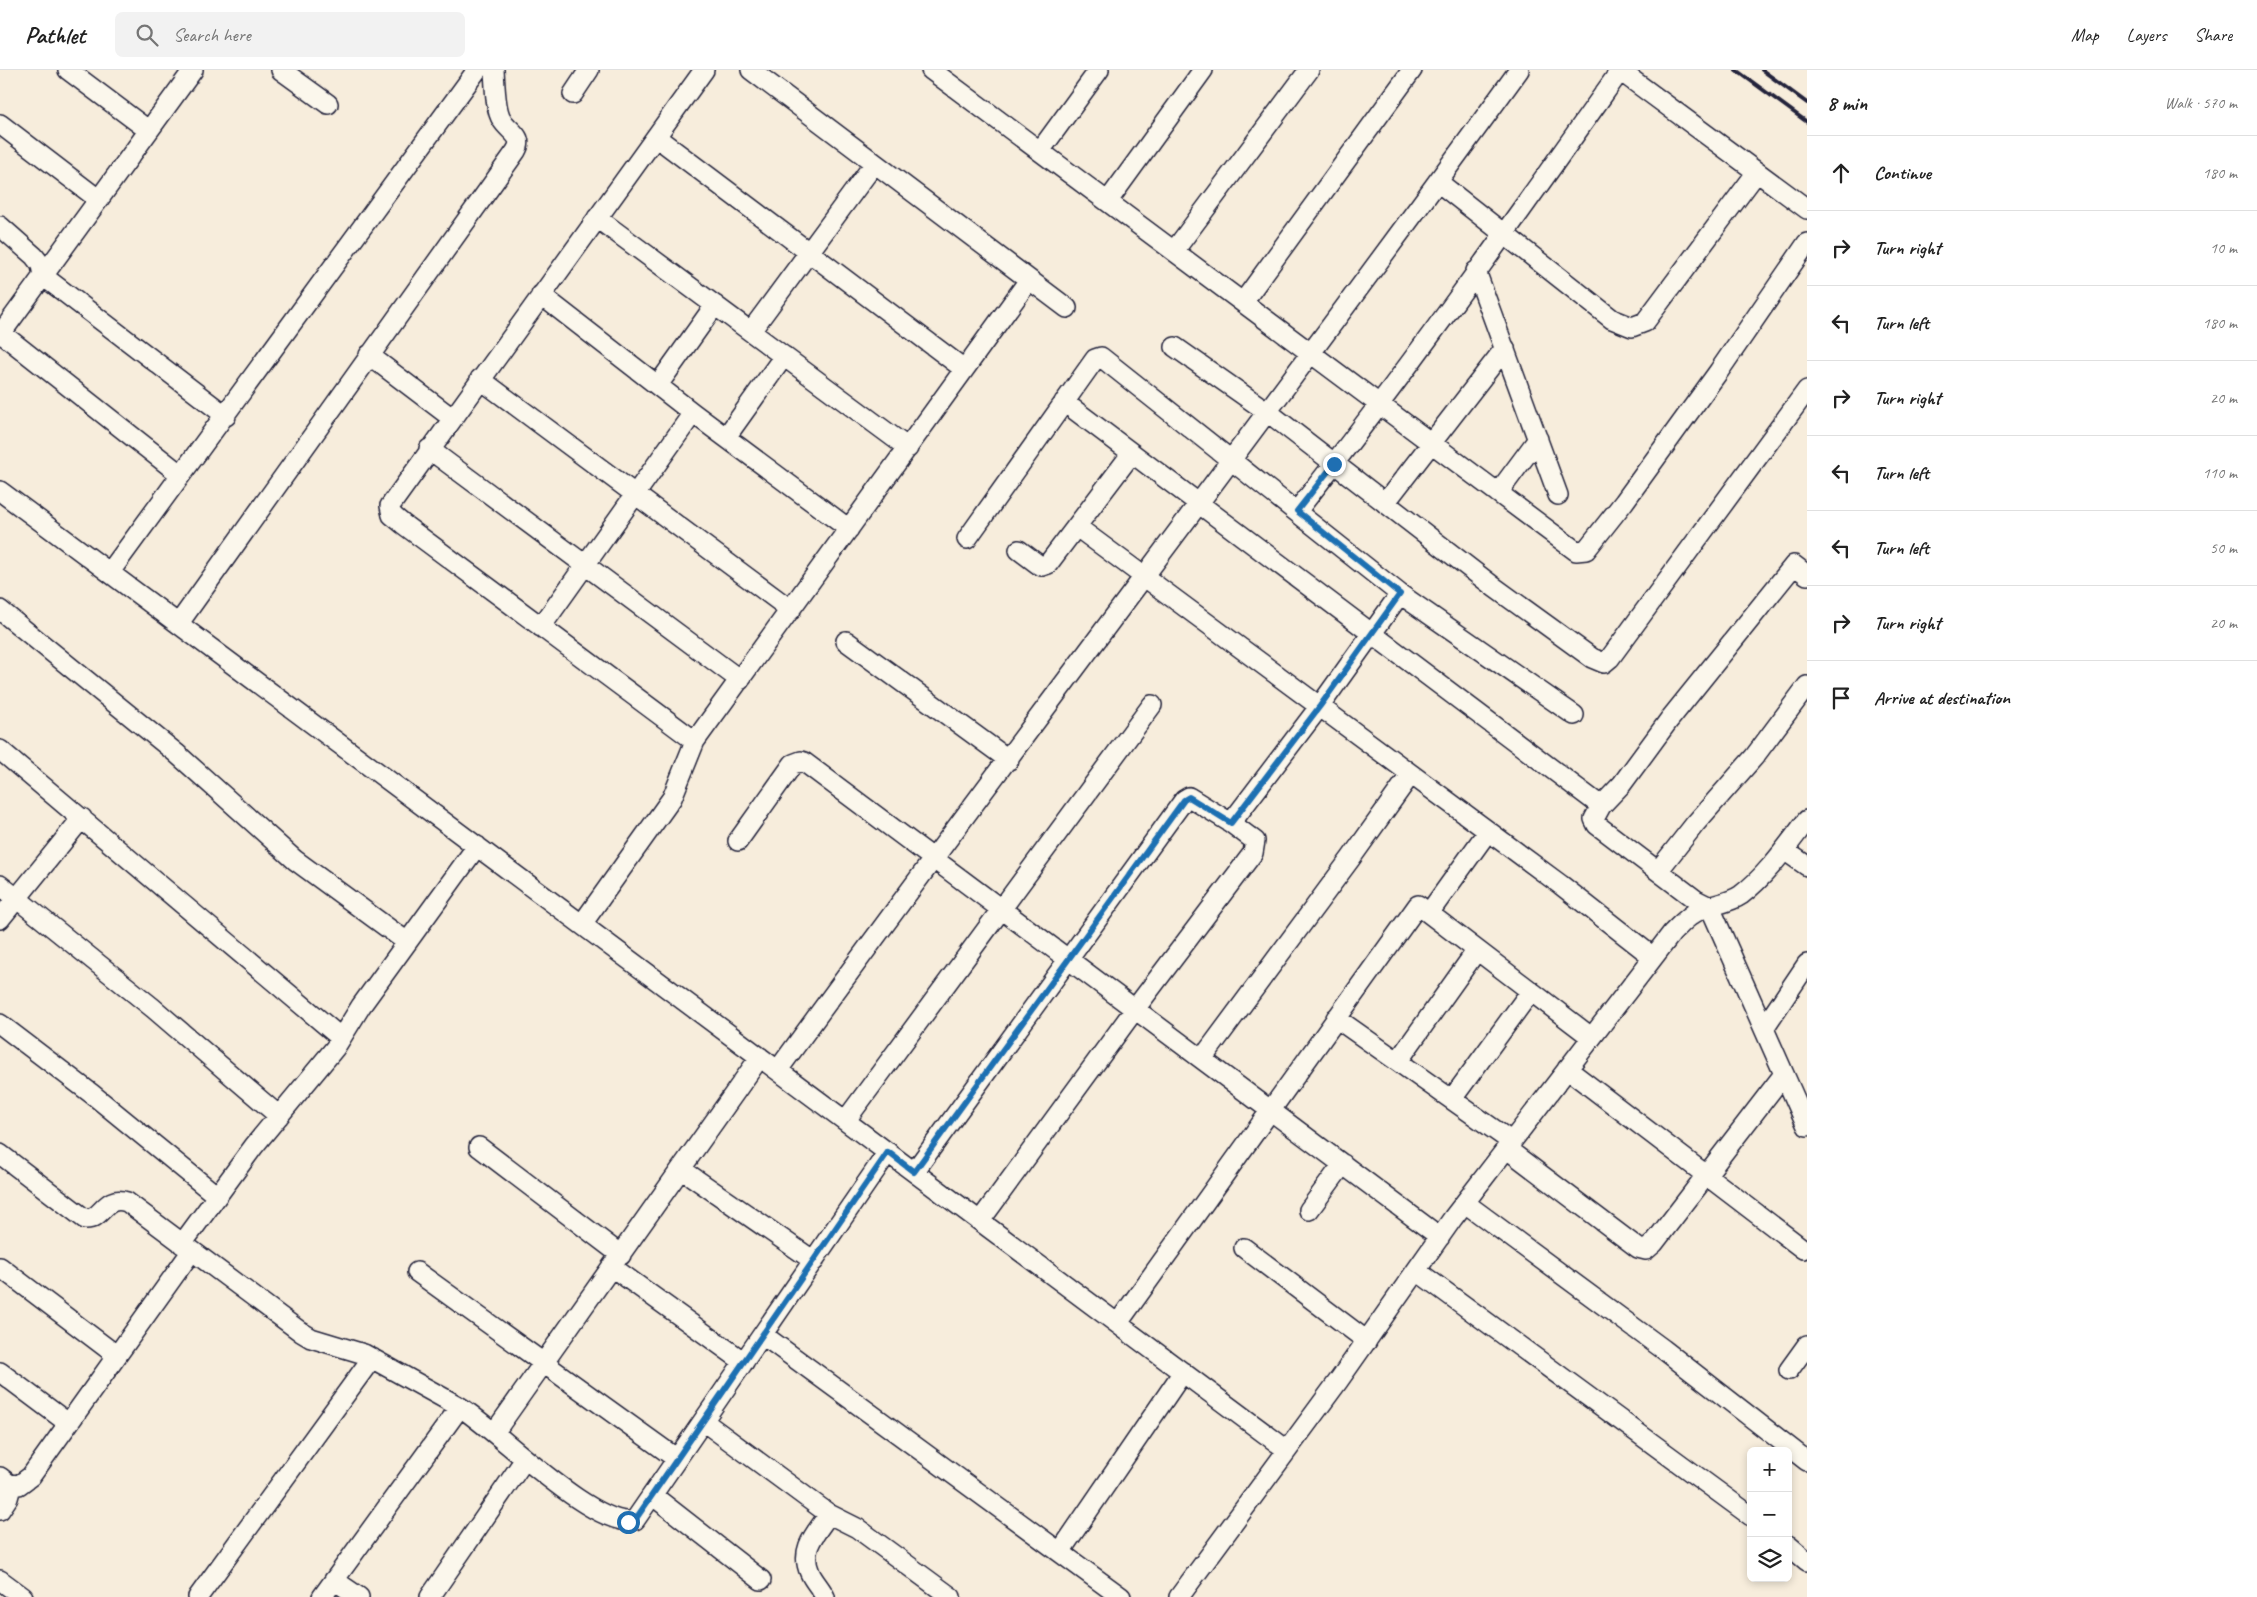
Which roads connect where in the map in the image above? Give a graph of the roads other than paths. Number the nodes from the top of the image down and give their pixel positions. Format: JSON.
{"nodes":[{"id":1,"x":68,"y":70,"type":"edge"},
{"id":2,"x":193,"y":70,"type":"edge"},
{"id":3,"x":281,"y":70,"type":"edge"},
{"id":4,"x":477,"y":70,"type":"edge"},
{"id":5,"x":494,"y":70,"type":"edge"},
{"id":6,"x":589,"y":70,"type":"edge"},
{"id":7,"x":704,"y":70,"type":"edge"},
{"id":8,"x":751,"y":70,"type":"edge"},
{"id":9,"x":931,"y":70,"type":"edge"},
{"id":10,"x":1099,"y":70,"type":"edge"},
{"id":11,"x":1203,"y":70,"type":"edge"},
{"id":12,"x":1309,"y":70,"type":"edge"},
{"id":13,"x":1391,"y":70,"type":"edge"},
{"id":14,"x":1412,"y":70,"type":"edge"},
{"id":15,"x":1519,"y":70,"type":"edge"},
{"id":16,"x":1619,"y":70,"type":"edge"},
{"id":17,"x":1400,"y":87,"type":"junction"},
{"id":18,"x":573,"y":94,"type":"dead end"},
{"id":19,"x":328,"y":104,"type":"dead end"},
{"id":20,"x":0,"y":124,"type":"edge"},
{"id":21,"x":148,"y":130,"type":"junction"},
{"id":22,"x":656,"y":137,"type":"junction"},
{"id":23,"x":1040,"y":151,"type":"junction"},
{"id":24,"x":874,"y":164,"type":"junction"},
{"id":25,"x":1757,"y":172,"type":"junction"},
{"id":26,"x":1438,"y":182,"type":"junction"},
{"id":27,"x":98,"y":199,"type":"junction"},
{"id":28,"x":1108,"y":202,"type":"junction"},
{"id":29,"x":1807,"y":209,"type":"edge"},
{"id":30,"x":597,"y":218,"type":"junction"},
{"id":31,"x":0,"y":226,"type":"edge"},
{"id":32,"x":1503,"y":235,"type":"junction"},
{"id":33,"x":1807,"y":243,"type":"edge"},
{"id":34,"x":1174,"y":251,"type":"junction"},
{"id":35,"x":808,"y":252,"type":"junction"},
{"id":36,"x":1476,"y":271,"type":"junction"},
{"id":37,"x":43,"y":276,"type":"junction"},
{"id":38,"x":1029,"y":280,"type":"junction"},
{"id":39,"x":541,"y":295,"type":"junction"},
{"id":40,"x":1243,"y":302,"type":"junction"},
{"id":41,"x":715,"y":304,"type":"junction"},
{"id":42,"x":1067,"y":308,"type":"dead end"},
{"id":43,"x":751,"y":332,"type":"junction"},
{"id":44,"x":1,"y":334,"type":"edge"},
{"id":45,"x":1175,"y":347,"type":"dead end"},
{"id":46,"x":1505,"y":348,"type":"junction"},
{"id":47,"x":1311,"y":353,"type":"junction"},
{"id":48,"x":369,"y":355,"type":"junction"},
{"id":49,"x":784,"y":356,"type":"junction"},
{"id":50,"x":964,"y":370,"type":"junction"},
{"id":51,"x":480,"y":379,"type":"junction"},
{"id":52,"x":658,"y":385,"type":"junction"},
{"id":53,"x":1807,"y":390,"type":"edge"},
{"id":54,"x":1064,"y":402,"type":"junction"},
{"id":55,"x":1379,"y":404,"type":"junction"},
{"id":56,"x":694,"y":413,"type":"junction"},
{"id":57,"x":1269,"y":413,"type":"junction"},
{"id":58,"x":226,"y":416,"type":"junction"},
{"id":59,"x":452,"y":418,"type":"junction"},
{"id":60,"x":726,"y":437,"type":"junction"},
{"id":61,"x":1538,"y":439,"type":"junction"},
{"id":62,"x":1431,"y":443,"type":"junction"},
{"id":63,"x":908,"y":448,"type":"junction"},
{"id":64,"x":429,"y":449,"type":"junction"},
{"id":65,"x":1132,"y":453,"type":"junction"},
{"id":66,"x":1233,"y":460,"type":"junction"},
{"id":67,"x":1334,"y":464,"type":"junction"},
{"id":68,"x":181,"y":475,"type":"junction"},
{"id":69,"x":0,"y":491,"type":"edge"},
{"id":70,"x":1498,"y":493,"type":"junction"},
{"id":71,"x":636,"y":494,"type":"junction"},
{"id":72,"x":1558,"y":495,"type":"dead end"},
{"id":73,"x":1385,"y":503,"type":"junction"},
{"id":74,"x":1200,"y":504,"type":"junction"},
{"id":75,"x":1297,"y":511,"type":"junction"},
{"id":76,"x":1077,"y":527,"type":"junction"},
{"id":77,"x":849,"y":529,"type":"junction"},
{"id":78,"x":967,"y":539,"type":"dead end"},
{"id":79,"x":1020,"y":550,"type":"dead end"},
{"id":80,"x":585,"y":565,"type":"junction"},
{"id":81,"x":110,"y":572,"type":"junction"},
{"id":82,"x":1807,"y":575,"type":"edge"},
{"id":83,"x":1144,"y":577,"type":"junction"},
{"id":84,"x":1400,"y":594,"type":"junction"},
{"id":85,"x":0,"y":610,"type":"edge"},
{"id":86,"x":791,"y":610,"type":"junction"},
{"id":87,"x":179,"y":624,"type":"junction"},
{"id":88,"x":541,"y":627,"type":"junction"},
{"id":89,"x":1371,"y":634,"type":"junction"},
{"id":90,"x":846,"y":641,"type":"dead end"},
{"id":91,"x":740,"y":680,"type":"junction"},
{"id":92,"x":1807,"y":686,"type":"edge"},
{"id":93,"x":1152,"y":705,"type":"dead end"},
{"id":94,"x":1320,"y":706,"type":"junction"},
{"id":95,"x":1574,"y":715,"type":"dead end"},
{"id":96,"x":695,"y":741,"type":"junction"},
{"id":97,"x":0,"y":750,"type":"edge"},
{"id":98,"x":1009,"y":760,"type":"junction"},
{"id":99,"x":1411,"y":774,"type":"junction"},
{"id":100,"x":1601,"y":806,"type":"junction"},
{"id":101,"x":82,"y":818,"type":"junction"},
{"id":102,"x":1807,"y":820,"type":"edge"},
{"id":103,"x":1231,"y":823,"type":"junction"},
{"id":104,"x":1488,"y":831,"type":"junction"},
{"id":105,"x":738,"y":841,"type":"dead end"},
{"id":106,"x":477,"y":846,"type":"junction"},
{"id":107,"x":1784,"y":850,"type":"junction"},
{"id":108,"x":933,"y":858,"type":"junction"},
{"id":109,"x":1807,"y":866,"type":"edge"},
{"id":110,"x":1658,"y":871,"type":"junction"},
{"id":111,"x":0,"y":885,"type":"edge"},
{"id":112,"x":17,"y":899,"type":"junction"},
{"id":113,"x":1710,"y":907,"type":"junction"},
{"id":114,"x":1000,"y":908,"type":"junction"},
{"id":115,"x":1429,"y":912,"type":"junction"},
{"id":116,"x":0,"y":919,"type":"edge"},
{"id":117,"x":582,"y":924,"type":"junction"},
{"id":118,"x":408,"y":942,"type":"junction"},
{"id":119,"x":1478,"y":950,"type":"junction"},
{"id":120,"x":1653,"y":958,"type":"junction"},
{"id":121,"x":1068,"y":959,"type":"junction"},
{"id":122,"x":1807,"y":964,"type":"edge"},
{"id":123,"x":1531,"y":991,"type":"junction"},
{"id":124,"x":1135,"y":1009,"type":"junction"},
{"id":125,"x":1336,"y":1018,"type":"junction"},
{"id":126,"x":0,"y":1024,"type":"edge"},
{"id":127,"x":1764,"y":1028,"type":"junction"},
{"id":128,"x":1591,"y":1037,"type":"junction"},
{"id":129,"x":341,"y":1038,"type":"junction"},
{"id":130,"x":760,"y":1057,"type":"junction"},
{"id":131,"x":1202,"y":1059,"type":"junction"},
{"id":132,"x":1398,"y":1061,"type":"junction"},
{"id":133,"x":1567,"y":1069,"type":"junction"},
{"id":134,"x":778,"y":1070,"type":"junction"},
{"id":135,"x":1784,"y":1074,"type":"junction"},
{"id":136,"x":1452,"y":1100,"type":"junction"},
{"id":137,"x":1270,"y":1110,"type":"junction"},
{"id":138,"x":279,"y":1116,"type":"junction"},
{"id":139,"x":846,"y":1120,"type":"junction"},
{"id":140,"x":1807,"y":1126,"type":"edge"},
{"id":141,"x":1510,"y":1145,"type":"junction"},
{"id":142,"x":479,"y":1147,"type":"dead end"},
{"id":143,"x":888,"y":1152,"type":"junction"},
{"id":144,"x":0,"y":1154,"type":"edge"},
{"id":145,"x":1343,"y":1164,"type":"junction"},
{"id":146,"x":681,"y":1169,"type":"junction"},
{"id":147,"x":914,"y":1172,"type":"junction"},
{"id":148,"x":1707,"y":1176,"type":"junction"},
{"id":149,"x":217,"y":1196,"type":"junction"},
{"id":150,"x":1464,"y":1203,"type":"junction"},
{"id":151,"x":1309,"y":1210,"type":"dead end"},
{"id":152,"x":980,"y":1221,"type":"junction"},
{"id":153,"x":1440,"y":1237,"type":"junction"},
{"id":154,"x":187,"y":1248,"type":"junction"},
{"id":155,"x":1244,"y":1248,"type":"dead end"},
{"id":156,"x":1803,"y":1250,"type":"dead end"},
{"id":157,"x":616,"y":1261,"type":"junction"},
{"id":158,"x":814,"y":1261,"type":"junction"},
{"id":159,"x":0,"y":1267,"type":"edge"},
{"id":160,"x":1417,"y":1271,"type":"junction"},
{"id":161,"x":417,"y":1272,"type":"dead end"},
{"id":162,"x":1118,"y":1323,"type":"junction"},
{"id":163,"x":762,"y":1335,"type":"junction"},
{"id":164,"x":1367,"y":1341,"type":"junction"},
{"id":165,"x":1807,"y":1345,"type":"edge"},
{"id":166,"x":116,"y":1355,"type":"junction"},
{"id":167,"x":372,"y":1358,"type":"junction"},
{"id":168,"x":544,"y":1362,"type":"junction"},
{"id":169,"x":744,"y":1362,"type":"junction"},
{"id":170,"x":1790,"y":1370,"type":"dead end"},
{"id":171,"x":0,"y":1372,"type":"edge"},
{"id":172,"x":1183,"y":1372,"type":"junction"},
{"id":173,"x":460,"y":1407,"type":"junction"},
{"id":174,"x":703,"y":1421,"type":"junction"},
{"id":175,"x":68,"y":1423,"type":"junction"},
{"id":176,"x":494,"y":1433,"type":"junction"},
{"id":177,"x":1287,"y":1450,"type":"junction"},
{"id":178,"x":525,"y":1459,"type":"junction"},
{"id":179,"x":677,"y":1459,"type":"junction"},
{"id":180,"x":1807,"y":1461,"type":"edge"},
{"id":181,"x":4,"y":1480,"type":"edge"},
{"id":182,"x":652,"y":1495,"type":"junction"},
{"id":183,"x":0,"y":1510,"type":"edge"},
{"id":184,"x":1747,"y":1513,"type":"edge"},
{"id":185,"x":829,"y":1514,"type":"junction"},
{"id":186,"x":1792,"y":1548,"type":"edge"},
{"id":187,"x":1060,"y":1552,"type":"junction"},
{"id":188,"x":1807,"y":1561,"type":"edge"},
{"id":189,"x":0,"y":1580,"type":"edge"},
{"id":190,"x":334,"y":1580,"type":"junction"},
{"id":191,"x":761,"y":1580,"type":"dead end"},
{"id":192,"x":23,"y":1597,"type":"edge"},
{"id":193,"x":198,"y":1597,"type":"edge"},
{"id":194,"x":322,"y":1597,"type":"edge"},
{"id":195,"x":359,"y":1597,"type":"edge"},
{"id":196,"x":430,"y":1597,"type":"edge"},
{"id":197,"x":825,"y":1597,"type":"edge"},
{"id":198,"x":951,"y":1597,"type":"edge"},
{"id":199,"x":1121,"y":1597,"type":"edge"},
{"id":200,"x":1178,"y":1597,"type":"edge"}],
"edges":[{"from":1,"to":21,"type":"street"},
{"from":2,"to":21,"type":"street"},
{"from":3,"to":19,"type":"street"},
{"from":4,"to":58,"type":"street"},
{"from":5,"to":48,"type":"street"},
{"from":6,"to":18,"type":"street"},
{"from":7,"to":22,"type":"street"},
{"from":8,"to":24,"type":"street"},
{"from":9,"to":23,"type":"street"},
{"from":10,"to":23,"type":"street"},
{"from":11,"to":28,"type":"street"},
{"from":12,"to":34,"type":"street"},
{"from":13,"to":17,"type":"street"},
{"from":14,"to":17,"type":"street"},
{"from":15,"to":26,"type":"street"},
{"from":16,"to":25,"type":"street"},
{"from":16,"to":32,"type":"street"},
{"from":17,"to":40,"type":"street"},
{"from":20,"to":27,"type":"street"},
{"from":21,"to":27,"type":"street"},
{"from":22,"to":30,"type":"street"},
{"from":22,"to":35,"type":"street"},
{"from":23,"to":28,"type":"street"},
{"from":24,"to":35,"type":"street"},
{"from":24,"to":38,"type":"street"},
{"from":25,"to":29,"type":"street"},
{"from":25,"to":32,"type":"street"},
{"from":26,"to":32,"type":"street"},
{"from":26,"to":47,"type":"street"},
{"from":27,"to":37,"type":"street"},
{"from":28,"to":34,"type":"street"},
{"from":30,"to":39,"type":"street"},
{"from":30,"to":41,"type":"street"},
{"from":31,"to":37,"type":"street"},
{"from":32,"to":36,"type":"street"},
{"from":33,"to":70,"type":"street"},
{"from":34,"to":40,"type":"street"},
{"from":35,"to":43,"type":"street"},
{"from":35,"to":50,"type":"street"},
{"from":36,"to":46,"type":"street"},
{"from":36,"to":55,"type":"street"},
{"from":37,"to":44,"type":"street"},
{"from":37,"to":58,"type":"street"},
{"from":38,"to":42,"type":"street"},
{"from":38,"to":50,"type":"street"},
{"from":39,"to":51,"type":"street"},
{"from":39,"to":52,"type":"street"},
{"from":40,"to":47,"type":"street"},
{"from":41,"to":43,"type":"street"},
{"from":41,"to":52,"type":"street"},
{"from":43,"to":49,"type":"street"},
{"from":44,"to":68,"type":"street"},
{"from":45,"to":57,"type":"street"},
{"from":46,"to":61,"type":"street"},
{"from":46,"to":62,"type":"street"},
{"from":47,"to":55,"type":"street"},
{"from":47,"to":57,"type":"street"},
{"from":48,"to":59,"type":"street"},
{"from":48,"to":87,"type":"street"},
{"from":49,"to":60,"type":"street"},
{"from":49,"to":63,"type":"street"},
{"from":50,"to":63,"type":"street"},
{"from":51,"to":59,"type":"street"},
{"from":51,"to":71,"type":"street"},
{"from":52,"to":56,"type":"street"},
{"from":53,"to":73,"type":"street"},
{"from":54,"to":65,"type":"street"},
{"from":54,"to":66,"type":"street"},
{"from":54,"to":78,"type":"street"},
{"from":55,"to":62,"type":"street"},
{"from":55,"to":67,"type":"street"},
{"from":56,"to":60,"type":"street"},
{"from":56,"to":71,"type":"street"},
{"from":57,"to":66,"type":"street"},
{"from":57,"to":67,"type":"street"},
{"from":58,"to":68,"type":"street"},
{"from":59,"to":64,"type":"street"},
{"from":60,"to":77,"type":"street"},
{"from":61,"to":70,"type":"street"},
{"from":61,"to":72,"type":"street"},
{"from":62,"to":70,"type":"street"},
{"from":62,"to":73,"type":"street"},
{"from":63,"to":77,"type":"street"},
{"from":64,"to":80,"type":"street"},
{"from":64,"to":88,"type":"street"},
{"from":65,"to":74,"type":"street"},
{"from":65,"to":76,"type":"street"},
{"from":66,"to":74,"type":"street"},
{"from":66,"to":75,"type":"street"},
{"from":67,"to":73,"type":"street"},
{"from":67,"to":75,"type":"street"},
{"from":68,"to":81,"type":"street"},
{"from":69,"to":81,"type":"street"},
{"from":71,"to":80,"type":"street"},
{"from":71,"to":86,"type":"street"},
{"from":74,"to":83,"type":"street"},
{"from":74,"to":89,"type":"street"},
{"from":75,"to":84,"type":"street"},
{"from":76,"to":79,"type":"street"},
{"from":76,"to":83,"type":"street"},
{"from":77,"to":86,"type":"street"},
{"from":80,"to":88,"type":"street"},
{"from":80,"to":91,"type":"street"},
{"from":81,"to":87,"type":"street"},
{"from":82,"to":100,"type":"street"},
{"from":83,"to":94,"type":"street"},
{"from":83,"to":98,"type":"street"},
{"from":84,"to":89,"type":"street"},
{"from":84,"to":95,"type":"street"},
{"from":85,"to":118,"type":"street"},
{"from":86,"to":91,"type":"street"},
{"from":87,"to":106,"type":"street"},
{"from":88,"to":96,"type":"street"},
{"from":89,"to":94,"type":"street"},
{"from":89,"to":100,"type":"street"},
{"from":90,"to":98,"type":"street"},
{"from":91,"to":96,"type":"street"},
{"from":92,"to":110,"type":"street"},
{"from":93,"to":114,"type":"street"},
{"from":94,"to":99,"type":"street"},
{"from":94,"to":103,"type":"street"},
{"from":96,"to":117,"type":"street"},
{"from":97,"to":101,"type":"street"},
{"from":98,"to":108,"type":"street"},
{"from":99,"to":104,"type":"street"},
{"from":99,"to":131,"type":"street"},
{"from":100,"to":110,"type":"street"},
{"from":101,"to":112,"type":"street"},
{"from":101,"to":129,"type":"street"},
{"from":102,"to":107,"type":"street"},
{"from":103,"to":121,"type":"street"},
{"from":103,"to":124,"type":"street"},
{"from":104,"to":115,"type":"street"},
{"from":104,"to":120,"type":"street"},
{"from":105,"to":108,"type":"street"},
{"from":106,"to":117,"type":"street"},
{"from":106,"to":118,"type":"street"},
{"from":107,"to":109,"type":"street"},
{"from":107,"to":113,"type":"street"},
{"from":108,"to":114,"type":"street"},
{"from":108,"to":134,"type":"street"},
{"from":110,"to":113,"type":"street"},
{"from":111,"to":112,"type":"street"},
{"from":112,"to":116,"type":"street"},
{"from":112,"to":138,"type":"street"},
{"from":113,"to":120,"type":"street"},
{"from":113,"to":127,"type":"street"},
{"from":114,"to":121,"type":"street"},
{"from":114,"to":139,"type":"street"},
{"from":115,"to":119,"type":"street"},
{"from":115,"to":125,"type":"street"},
{"from":117,"to":130,"type":"street"},
{"from":118,"to":129,"type":"street"},
{"from":119,"to":123,"type":"street"},
{"from":119,"to":132,"type":"street"},
{"from":120,"to":128,"type":"street"},
{"from":121,"to":124,"type":"street"},
{"from":121,"to":147,"type":"street"},
{"from":122,"to":127,"type":"street"},
{"from":123,"to":128,"type":"street"},
{"from":123,"to":136,"type":"street"},
{"from":124,"to":131,"type":"street"},
{"from":124,"to":152,"type":"street"},
{"from":125,"to":132,"type":"street"},
{"from":125,"to":137,"type":"street"},
{"from":126,"to":149,"type":"street"},
{"from":127,"to":135,"type":"street"},
{"from":128,"to":133,"type":"street"},
{"from":129,"to":138,"type":"street"},
{"from":130,"to":134,"type":"street"},
{"from":130,"to":146,"type":"street"},
{"from":131,"to":137,"type":"street"},
{"from":132,"to":136,"type":"street"},
{"from":133,"to":141,"type":"street"},
{"from":133,"to":148,"type":"street"},
{"from":134,"to":139,"type":"street"},
{"from":135,"to":140,"type":"street"},
{"from":135,"to":148,"type":"street"},
{"from":136,"to":141,"type":"street"},
{"from":137,"to":145,"type":"street"},
{"from":137,"to":162,"type":"street"},
{"from":138,"to":149,"type":"street"},
{"from":139,"to":143,"type":"street"},
{"from":141,"to":148,"type":"street"},
{"from":141,"to":150,"type":"street"},
{"from":142,"to":157,"type":"street"},
{"from":143,"to":147,"type":"street"},
{"from":143,"to":158,"type":"street"},
{"from":144,"to":154,"type":"street"},
{"from":145,"to":151,"type":"street"},
{"from":145,"to":153,"type":"street"},
{"from":146,"to":157,"type":"street"},
{"from":146,"to":158,"type":"street"},
{"from":147,"to":152,"type":"street"},
{"from":148,"to":156,"type":"street"},
{"from":149,"to":154,"type":"street"},
{"from":150,"to":153,"type":"street"},
{"from":150,"to":180,"type":"street"},
{"from":152,"to":162,"type":"street"},
{"from":153,"to":160,"type":"street"},
{"from":154,"to":166,"type":"street"},
{"from":154,"to":167,"type":"street"},
{"from":155,"to":164,"type":"street"},
{"from":157,"to":168,"type":"street"},
{"from":157,"to":169,"type":"street"},
{"from":158,"to":163,"type":"street"},
{"from":159,"to":166,"type":"street"},
{"from":160,"to":164,"type":"street"},
{"from":160,"to":184,"type":"street"},
{"from":161,"to":168,"type":"street"},
{"from":162,"to":172,"type":"street"},
{"from":163,"to":169,"type":"street"},
{"from":163,"to":187,"type":"street"},
{"from":164,"to":177,"type":"street"},
{"from":165,"to":170,"type":"street"},
{"from":166,"to":175,"type":"street"},
{"from":167,"to":173,"type":"street"},
{"from":167,"to":193,"type":"street"},
{"from":168,"to":176,"type":"street"},
{"from":168,"to":179,"type":"street"},
{"from":169,"to":174,"type":"street"},
{"from":171,"to":175,"type":"street"},
{"from":172,"to":177,"type":"street"},
{"from":172,"to":187,"type":"street"},
{"from":173,"to":176,"type":"street"},
{"from":173,"to":190,"type":"street"},
{"from":174,"to":179,"type":"street"},
{"from":174,"to":185,"type":"street"},
{"from":175,"to":181,"type":"street"},
{"from":176,"to":178,"type":"street"},
{"from":177,"to":200,"type":"street"},
{"from":178,"to":182,"type":"street"},
{"from":178,"to":196,"type":"street"},
{"from":179,"to":182,"type":"street"},
{"from":181,"to":183,"type":"street"},
{"from":182,"to":191,"type":"street"},
{"from":185,"to":197,"type":"street"},
{"from":185,"to":198,"type":"street"},
{"from":186,"to":188,"type":"street"},
{"from":187,"to":199,"type":"street"},
{"from":189,"to":192,"type":"street"},
{"from":190,"to":194,"type":"street"},
{"from":190,"to":195,"type":"street"}]}
